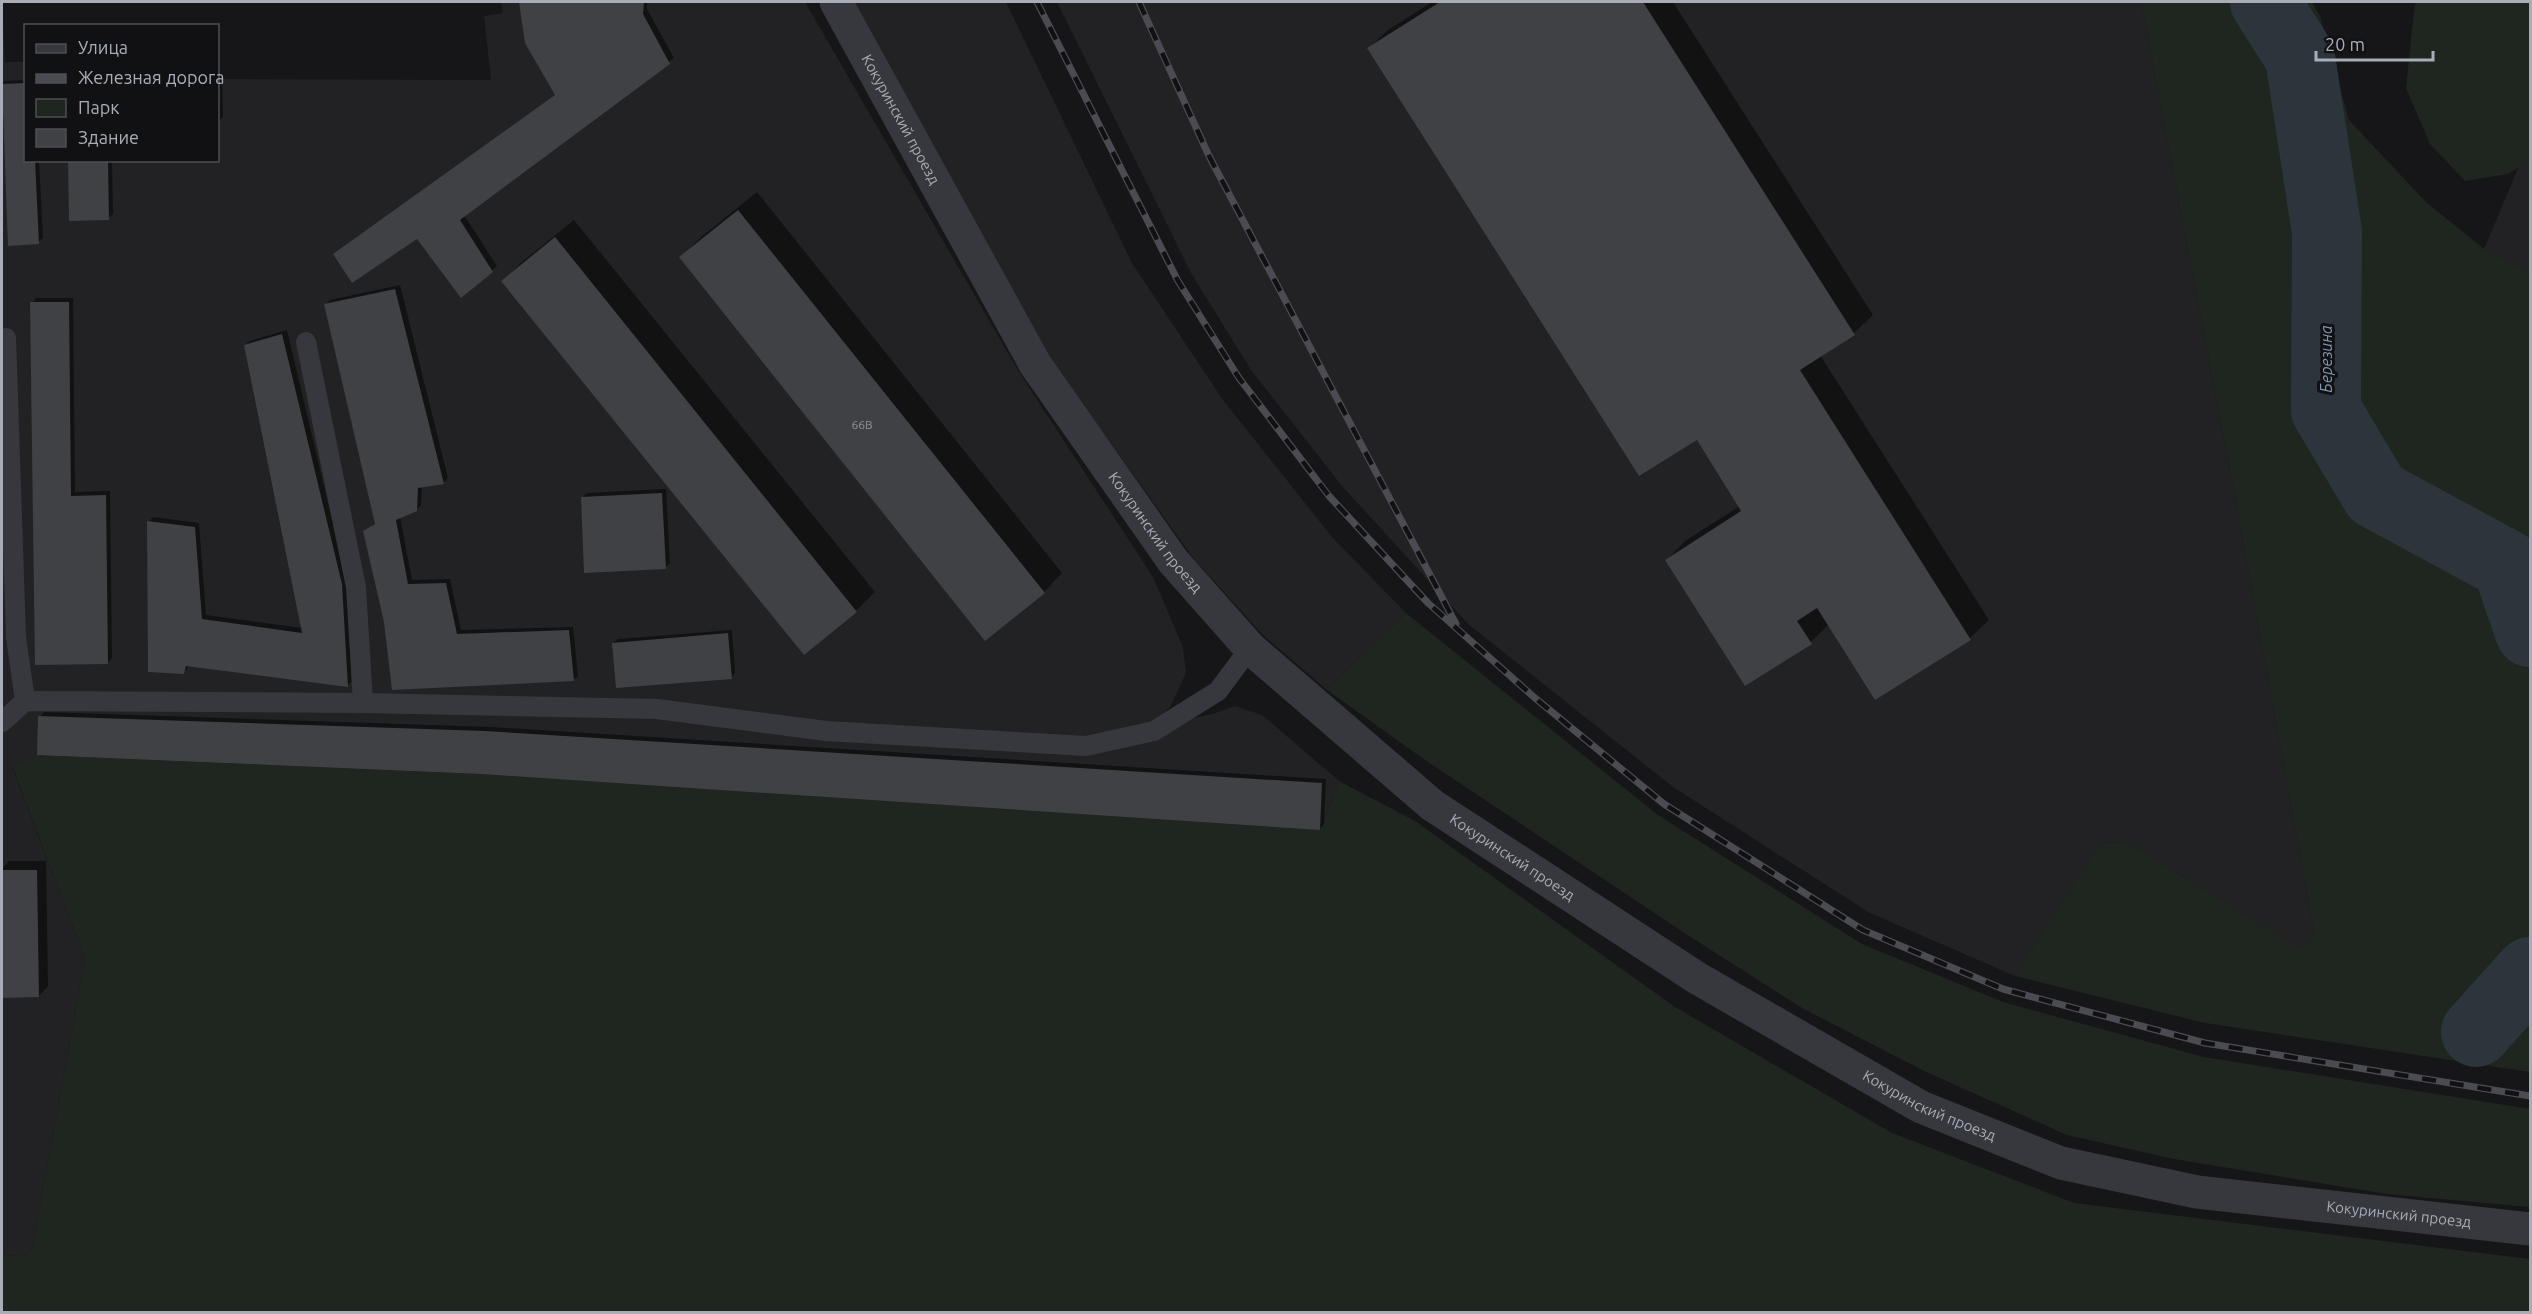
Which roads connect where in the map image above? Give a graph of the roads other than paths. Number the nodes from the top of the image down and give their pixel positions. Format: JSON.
{"nodes":[{"id":1,"x":836,"y":2,"type":"edge"},
{"id":2,"x":6,"y":338,"type":"dead end"},
{"id":3,"x":306,"y":342,"type":"dead end"},
{"id":4,"x":1250,"y":648,"type":"junction"},
{"id":5,"x":25,"y":701,"type":"junction"},
{"id":6,"x":363,"y":703,"type":"junction"},
{"id":7,"x":2,"y":722,"type":"edge"},
{"id":8,"x":2530,"y":1229,"type":"edge"}],
"edges":[{"from":1,"to":4,"type":"street","name":"Кокуринский проезд"},
{"from":2,"to":5,"type":"lane"},
{"from":3,"to":6,"type":"lane"},
{"from":4,"to":6,"type":"lane"},
{"from":4,"to":8,"type":"street","name":"Кокуринский проезд"},
{"from":5,"to":6,"type":"lane"},
{"from":5,"to":7,"type":"lane"}]}
